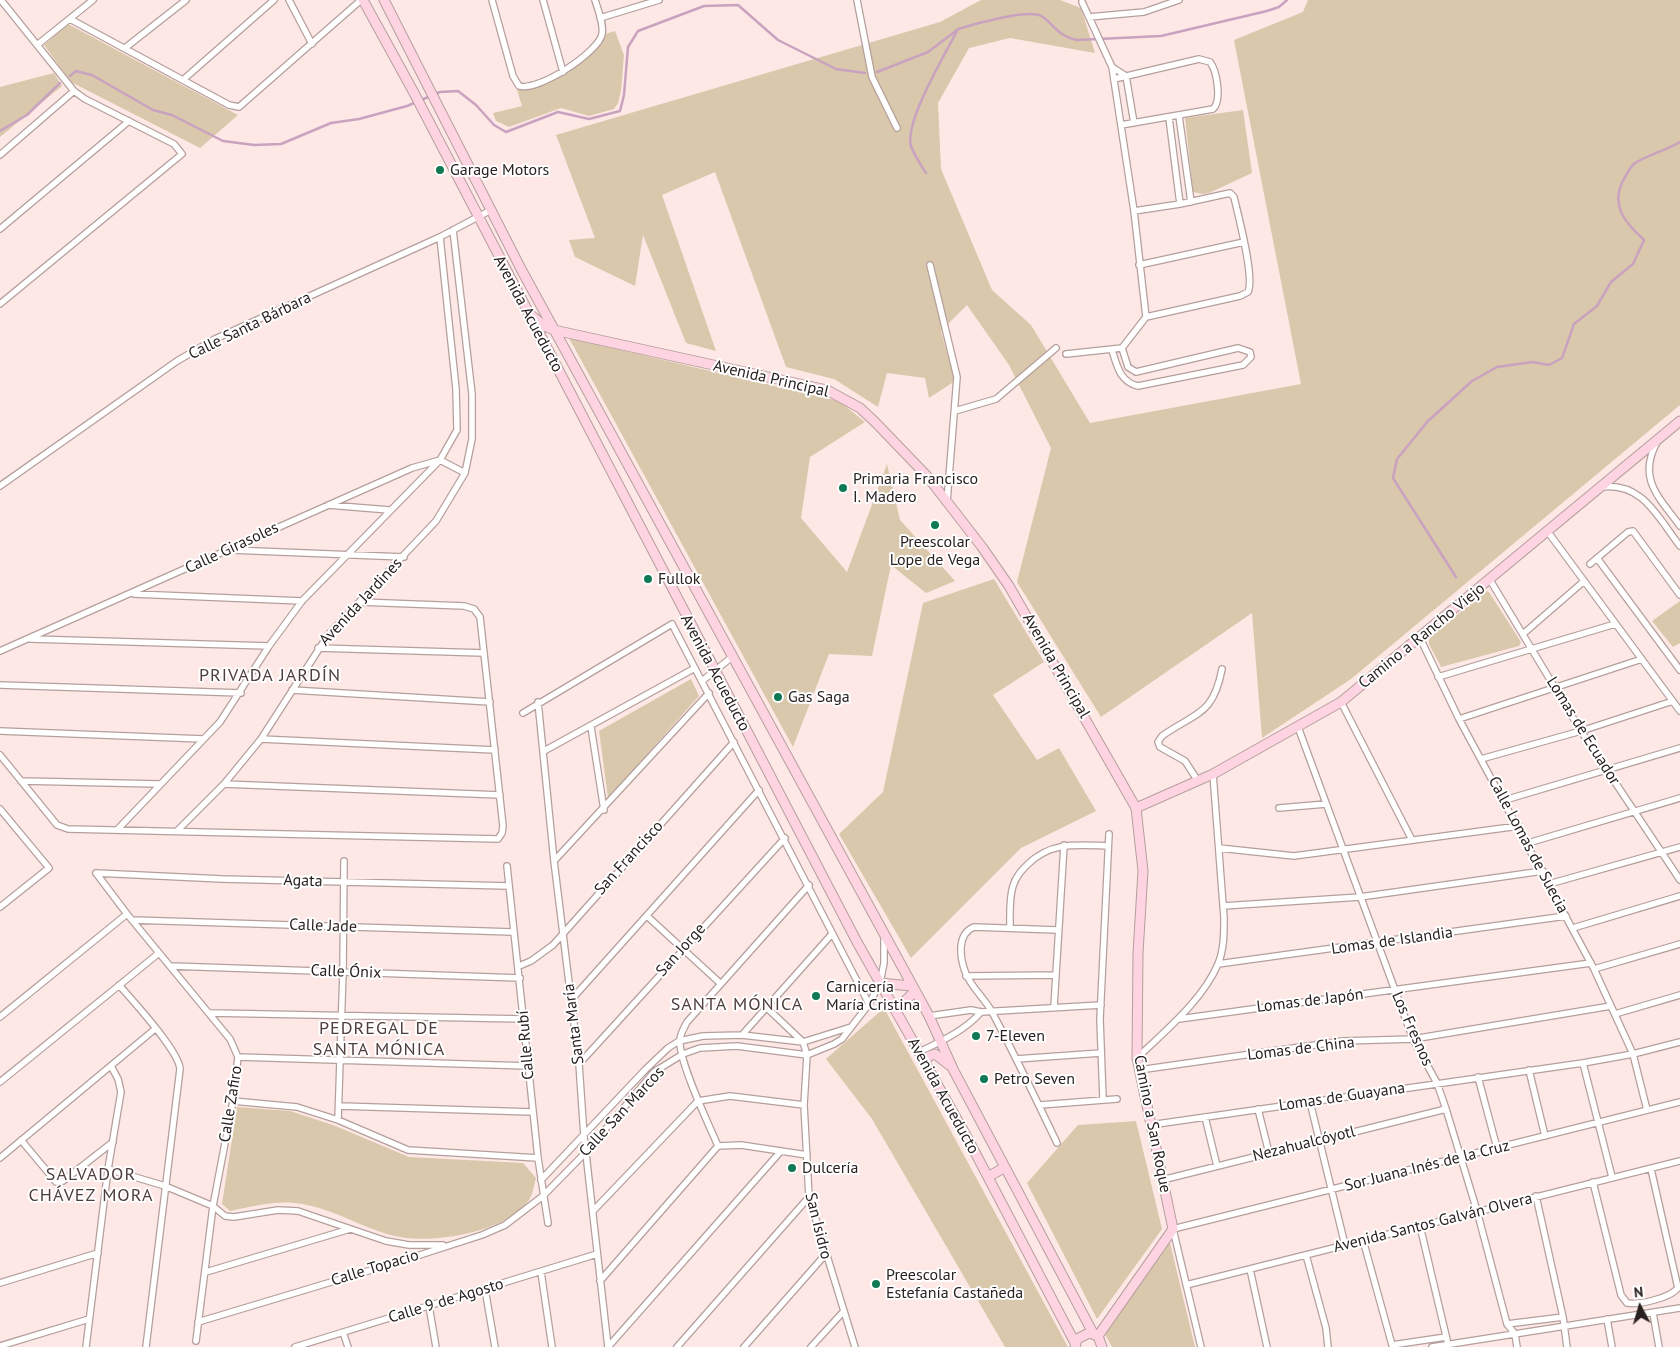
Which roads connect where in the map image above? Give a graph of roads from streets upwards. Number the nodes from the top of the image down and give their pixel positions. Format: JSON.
{"nodes":[{"id":1,"x":1,"y":0,"type":"edge"},
{"id":2,"x":93,"y":0,"type":"edge"},
{"id":3,"x":186,"y":0,"type":"edge"},
{"id":4,"x":274,"y":0,"type":"edge"},
{"id":5,"x":289,"y":0,"type":"edge"},
{"id":6,"x":362,"y":0,"type":"edge"},
{"id":7,"x":384,"y":0,"type":"edge"},
{"id":8,"x":492,"y":0,"type":"edge"},
{"id":9,"x":543,"y":0,"type":"edge"},
{"id":10,"x":595,"y":0,"type":"edge"},
{"id":11,"x":659,"y":0,"type":"edge"},
{"id":12,"x":857,"y":0,"type":"edge"},
{"id":13,"x":1073,"y":0,"type":"edge"},
{"id":14,"x":1179,"y":0,"type":"edge"},
{"id":15,"x":1082,"y":1,"type":"edge"},
{"id":16,"x":1089,"y":17,"type":"junction"},
{"id":17,"x":600,"y":18,"type":"junction"},
{"id":18,"x":70,"y":19,"type":"junction"},
{"id":19,"x":312,"y":44,"type":"junction"},
{"id":20,"x":37,"y":45,"type":"junction"},
{"id":21,"x":125,"y":48,"type":"junction"},
{"id":22,"x":1112,"y":67,"type":"junction"},
{"id":23,"x":563,"y":72,"type":"junction"},
{"id":24,"x":1126,"y":76,"type":"junction"},
{"id":25,"x":184,"y":79,"type":"junction"},
{"id":26,"x":1114,"y":79,"type":"junction"},
{"id":27,"x":74,"y":91,"type":"junction"},
{"id":28,"x":1179,"y":116,"type":"junction"},
{"id":29,"x":1169,"y":118,"type":"junction"},
{"id":30,"x":129,"y":121,"type":"junction"},
{"id":31,"x":1134,"y":123,"type":"junction"},
{"id":32,"x":1121,"y":125,"type":"junction"},
{"id":33,"x":896,"y":128,"type":"dead end"},
{"id":34,"x":0,"y":155,"type":"edge"},
{"id":35,"x":1191,"y":202,"type":"junction"},
{"id":36,"x":1180,"y":204,"type":"junction"},
{"id":37,"x":491,"y":210,"type":"junction"},
{"id":38,"x":1134,"y":210,"type":"junction"},
{"id":39,"x":478,"y":217,"type":"junction"},
{"id":40,"x":0,"y":229,"type":"edge"},
{"id":41,"x":452,"y":230,"type":"junction"},
{"id":42,"x":440,"y":237,"type":"junction"},
{"id":43,"x":1244,"y":242,"type":"junction"},
{"id":44,"x":930,"y":265,"type":"dead end"},
{"id":45,"x":1140,"y":265,"type":"junction"},
{"id":46,"x":0,"y":304,"type":"edge"},
{"id":47,"x":526,"y":310,"type":"junction"},
{"id":48,"x":1146,"y":316,"type":"junction"},
{"id":49,"x":554,"y":330,"type":"junction"},
{"id":50,"x":1056,"y":348,"type":"dead end"},
{"id":51,"x":1122,"y":348,"type":"junction"},
{"id":52,"x":1112,"y":350,"type":"junction"},
{"id":53,"x":1066,"y":354,"type":"dead end"},
{"id":54,"x":1128,"y":367,"type":"junction"},
{"id":55,"x":1121,"y":375,"type":"junction"},
{"id":56,"x":954,"y":411,"type":"junction"},
{"id":57,"x":1680,"y":421,"type":"edge"},
{"id":58,"x":1659,"y":439,"type":"junction"},
{"id":59,"x":440,"y":460,"type":"junction"},
{"id":60,"x":465,"y":473,"type":"junction"},
{"id":61,"x":0,"y":486,"type":"edge"},
{"id":62,"x":1599,"y":488,"type":"junction"},
{"id":63,"x":947,"y":502,"type":"junction"},
{"id":64,"x":1664,"y":504,"type":"junction"},
{"id":65,"x":326,"y":505,"type":"junction"},
{"id":66,"x":389,"y":510,"type":"junction"},
{"id":67,"x":1654,"y":512,"type":"junction"},
{"id":68,"x":1680,"y":526,"type":"edge"},
{"id":69,"x":1548,"y":532,"type":"junction"},
{"id":70,"x":1680,"y":546,"type":"edge"},
{"id":71,"x":230,"y":550,"type":"junction"},
{"id":72,"x":345,"y":556,"type":"junction"},
{"id":73,"x":404,"y":557,"type":"junction"},
{"id":74,"x":1598,"y":558,"type":"junction"},
{"id":75,"x":1590,"y":564,"type":"dead end"},
{"id":76,"x":1490,"y":580,"type":"junction"},
{"id":77,"x":1583,"y":582,"type":"junction"},
{"id":78,"x":132,"y":594,"type":"junction"},
{"id":79,"x":1680,"y":595,"type":"edge"},
{"id":80,"x":302,"y":601,"type":"junction"},
{"id":81,"x":360,"y":602,"type":"junction"},
{"id":82,"x":1615,"y":624,"type":"junction"},
{"id":83,"x":1523,"y":634,"type":"junction"},
{"id":84,"x":1420,"y":638,"type":"junction"},
{"id":85,"x":28,"y":639,"type":"junction"},
{"id":86,"x":269,"y":646,"type":"junction"},
{"id":87,"x":318,"y":648,"type":"junction"},
{"id":88,"x":1532,"y":649,"type":"junction"},
{"id":89,"x":0,"y":651,"type":"edge"},
{"id":90,"x":484,"y":654,"type":"junction"},
{"id":91,"x":732,"y":657,"type":"junction"},
{"id":92,"x":1642,"y":659,"type":"junction"},
{"id":93,"x":695,"y":668,"type":"junction"},
{"id":94,"x":1222,"y":669,"type":"dead end"},
{"id":95,"x":1680,"y":670,"type":"edge"},
{"id":96,"x":714,"y":672,"type":"junction"},
{"id":97,"x":1438,"y":677,"type":"junction"},
{"id":98,"x":702,"y":681,"type":"junction"},
{"id":99,"x":0,"y":685,"type":"edge"},
{"id":100,"x":1555,"y":688,"type":"junction"},
{"id":101,"x":292,"y":690,"type":"junction"},
{"id":102,"x":241,"y":693,"type":"junction"},
{"id":103,"x":708,"y":693,"type":"junction"},
{"id":104,"x":1673,"y":701,"type":"junction"},
{"id":105,"x":490,"y":702,"type":"junction"},
{"id":106,"x":538,"y":702,"type":"junction"},
{"id":107,"x":1341,"y":702,"type":"junction"},
{"id":108,"x":1680,"y":711,"type":"edge"},
{"id":109,"x":523,"y":713,"type":"dead end"},
{"id":110,"x":1459,"y":719,"type":"junction"},
{"id":111,"x":591,"y":727,"type":"junction"},
{"id":112,"x":1298,"y":727,"type":"junction"},
{"id":113,"x":1581,"y":730,"type":"junction"},
{"id":114,"x":0,"y":731,"type":"edge"},
{"id":115,"x":203,"y":739,"type":"junction"},
{"id":116,"x":261,"y":739,"type":"junction"},
{"id":117,"x":734,"y":742,"type":"junction"},
{"id":118,"x":1680,"y":748,"type":"edge"},
{"id":119,"x":496,"y":750,"type":"junction"},
{"id":120,"x":544,"y":751,"type":"junction"},
{"id":121,"x":0,"y":755,"type":"edge"},
{"id":122,"x":1481,"y":759,"type":"junction"},
{"id":123,"x":1608,"y":771,"type":"junction"},
{"id":124,"x":1213,"y":774,"type":"junction"},
{"id":125,"x":21,"y":781,"type":"junction"},
{"id":126,"x":1198,"y":781,"type":"junction"},
{"id":127,"x":159,"y":784,"type":"junction"},
{"id":128,"x":224,"y":784,"type":"junction"},
{"id":129,"x":759,"y":790,"type":"junction"},
{"id":130,"x":500,"y":795,"type":"junction"},
{"id":131,"x":1680,"y":798,"type":"edge"},
{"id":132,"x":1505,"y":800,"type":"junction"},
{"id":133,"x":1326,"y":804,"type":"junction"},
{"id":134,"x":1136,"y":808,"type":"junction"},
{"id":135,"x":1280,"y":808,"type":"dead end"},
{"id":136,"x":0,"y":809,"type":"edge"},
{"id":137,"x":604,"y":810,"type":"junction"},
{"id":138,"x":1634,"y":813,"type":"junction"},
{"id":139,"x":1519,"y":826,"type":"junction"},
{"id":140,"x":117,"y":830,"type":"junction"},
{"id":141,"x":177,"y":831,"type":"junction"},
{"id":142,"x":1109,"y":834,"type":"dead end"},
{"id":143,"x":785,"y":838,"type":"junction"},
{"id":144,"x":1412,"y":840,"type":"junction"},
{"id":145,"x":1528,"y":843,"type":"junction"},
{"id":146,"x":1064,"y":845,"type":"junction"},
{"id":147,"x":1108,"y":846,"type":"junction"},
{"id":148,"x":1680,"y":847,"type":"edge"},
{"id":149,"x":1219,"y":848,"type":"junction"},
{"id":150,"x":1343,"y":850,"type":"junction"},
{"id":151,"x":1662,"y":852,"type":"junction"},
{"id":152,"x":344,"y":861,"type":"dead end"},
{"id":153,"x":554,"y":861,"type":"junction"},
{"id":154,"x":507,"y":866,"type":"dead end"},
{"id":155,"x":1543,"y":871,"type":"junction"},
{"id":156,"x":96,"y":873,"type":"joint"},
{"id":157,"x":1680,"y":880,"type":"edge"},
{"id":158,"x":344,"y":883,"type":"junction"},
{"id":159,"x":1550,"y":884,"type":"junction"},
{"id":160,"x":809,"y":885,"type":"junction"},
{"id":161,"x":509,"y":886,"type":"junction"},
{"id":162,"x":1680,"y":896,"type":"edge"},
{"id":163,"x":1360,"y":897,"type":"junction"},
{"id":164,"x":1223,"y":906,"type":"junction"},
{"id":165,"x":0,"y":908,"type":"edge"},
{"id":166,"x":127,"y":914,"type":"junction"},
{"id":167,"x":647,"y":916,"type":"junction"},
{"id":168,"x":1566,"y":916,"type":"junction"},
{"id":169,"x":132,"y":920,"type":"junction"},
{"id":170,"x":343,"y":927,"type":"junction"},
{"id":171,"x":1010,"y":928,"type":"junction"},
{"id":172,"x":1572,"y":928,"type":"junction"},
{"id":173,"x":1057,"y":930,"type":"junction"},
{"id":174,"x":513,"y":932,"type":"junction"},
{"id":175,"x":562,"y":933,"type":"junction"},
{"id":176,"x":832,"y":934,"type":"junction"},
{"id":177,"x":884,"y":936,"type":"junction"},
{"id":178,"x":1378,"y":944,"type":"junction"},
{"id":179,"x":1680,"y":944,"type":"edge"},
{"id":180,"x":683,"y":947,"type":"junction"},
{"id":181,"x":159,"y":952,"type":"junction"},
{"id":182,"x":1218,"y":964,"type":"junction"},
{"id":183,"x":171,"y":966,"type":"junction"},
{"id":184,"x":519,"y":966,"type":"junction"},
{"id":185,"x":1593,"y":966,"type":"junction"},
{"id":186,"x":343,"y":971,"type":"junction"},
{"id":187,"x":1056,"y":975,"type":"junction"},
{"id":188,"x":966,"y":976,"type":"junction"},
{"id":189,"x":520,"y":978,"type":"junction"},
{"id":190,"x":880,"y":983,"type":"junction"},
{"id":191,"x":721,"y":984,"type":"junction"},
{"id":192,"x":119,"y":985,"type":"junction"},
{"id":193,"x":913,"y":989,"type":"junction"},
{"id":194,"x":1395,"y":990,"type":"junction"},
{"id":195,"x":1680,"y":995,"type":"edge"},
{"id":196,"x":571,"y":1000,"type":"junction"},
{"id":197,"x":869,"y":1004,"type":"junction"},
{"id":198,"x":1101,"y":1005,"type":"junction"},
{"id":199,"x":893,"y":1006,"type":"junction"},
{"id":200,"x":1611,"y":1006,"type":"junction"},
{"id":201,"x":1054,"y":1007,"type":"junction"},
{"id":202,"x":768,"y":1008,"type":"junction"},
{"id":203,"x":990,"y":1010,"type":"junction"},
{"id":204,"x":981,"y":1012,"type":"junction"},
{"id":205,"x":210,"y":1013,"type":"junction"},
{"id":206,"x":1615,"y":1014,"type":"junction"},
{"id":207,"x":929,"y":1016,"type":"junction"},
{"id":208,"x":0,"y":1017,"type":"edge"},
{"id":209,"x":342,"y":1017,"type":"junction"},
{"id":210,"x":524,"y":1019,"type":"junction"},
{"id":211,"x":1178,"y":1019,"type":"junction"},
{"id":212,"x":851,"y":1027,"type":"junction"},
{"id":213,"x":156,"y":1029,"type":"junction"},
{"id":214,"x":742,"y":1035,"type":"junction"},
{"id":215,"x":1413,"y":1039,"type":"junction"},
{"id":216,"x":679,"y":1041,"type":"junction"},
{"id":217,"x":804,"y":1042,"type":"junction"},
{"id":218,"x":941,"y":1042,"type":"junction"},
{"id":219,"x":1680,"y":1042,"type":"edge"},
{"id":220,"x":919,"y":1052,"type":"junction"},
{"id":221,"x":1101,"y":1053,"type":"junction"},
{"id":222,"x":682,"y":1054,"type":"junction"},
{"id":223,"x":1633,"y":1054,"type":"junction"},
{"id":224,"x":807,"y":1055,"type":"junction"},
{"id":225,"x":238,"y":1057,"type":"junction"},
{"id":226,"x":1137,"y":1058,"type":"junction"},
{"id":227,"x":1016,"y":1059,"type":"junction"},
{"id":228,"x":341,"y":1061,"type":"junction"},
{"id":229,"x":1583,"y":1062,"type":"junction"},
{"id":230,"x":924,"y":1063,"type":"junction"},
{"id":231,"x":579,"y":1064,"type":"junction"},
{"id":232,"x":111,"y":1066,"type":"junction"},
{"id":233,"x":528,"y":1066,"type":"junction"},
{"id":234,"x":1139,"y":1070,"type":"junction"},
{"id":235,"x":1530,"y":1070,"type":"junction"},
{"id":236,"x":954,"y":1071,"type":"junction"},
{"id":237,"x":1478,"y":1077,"type":"junction"},
{"id":238,"x":0,"y":1082,"type":"edge"},
{"id":239,"x":1437,"y":1083,"type":"junction"},
{"id":240,"x":1103,"y":1099,"type":"junction"},
{"id":241,"x":1118,"y":1099,"type":"dead end"},
{"id":242,"x":233,"y":1101,"type":"junction"},
{"id":243,"x":698,"y":1101,"type":"junction"},
{"id":244,"x":1310,"y":1102,"type":"junction"},
{"id":245,"x":1680,"y":1102,"type":"edge"},
{"id":246,"x":804,"y":1105,"type":"junction"},
{"id":247,"x":1040,"y":1105,"type":"junction"},
{"id":248,"x":339,"y":1106,"type":"junction"},
{"id":249,"x":1446,"y":1108,"type":"junction"},
{"id":250,"x":1258,"y":1109,"type":"junction"},
{"id":251,"x":1647,"y":1110,"type":"junction"},
{"id":252,"x":533,"y":1112,"type":"junction"},
{"id":253,"x":1206,"y":1117,"type":"junction"},
{"id":254,"x":338,"y":1120,"type":"junction"},
{"id":255,"x":1598,"y":1123,"type":"junction"},
{"id":256,"x":1150,"y":1125,"type":"junction"},
{"id":257,"x":584,"y":1136,"type":"junction"},
{"id":258,"x":1545,"y":1136,"type":"junction"},
{"id":259,"x":22,"y":1140,"type":"junction"},
{"id":260,"x":1318,"y":1140,"type":"junction"},
{"id":261,"x":112,"y":1142,"type":"junction"},
{"id":262,"x":1057,"y":1143,"type":"dead end"},
{"id":263,"x":718,"y":1146,"type":"junction"},
{"id":264,"x":1497,"y":1148,"type":"junction"},
{"id":265,"x":587,"y":1151,"type":"junction"},
{"id":266,"x":781,"y":1151,"type":"junction"},
{"id":267,"x":1269,"y":1153,"type":"junction"},
{"id":268,"x":807,"y":1155,"type":"junction"},
{"id":269,"x":1460,"y":1157,"type":"junction"},
{"id":270,"x":0,"y":1158,"type":"edge"},
{"id":271,"x":538,"y":1158,"type":"junction"},
{"id":272,"x":1680,"y":1161,"type":"edge"},
{"id":273,"x":1216,"y":1166,"type":"junction"},
{"id":274,"x":1006,"y":1167,"type":"junction"},
{"id":275,"x":108,"y":1169,"type":"junction"},
{"id":276,"x":1650,"y":1169,"type":"junction"},
{"id":277,"x":988,"y":1177,"type":"junction"},
{"id":278,"x":1612,"y":1177,"type":"junction"},
{"id":279,"x":541,"y":1180,"type":"junction"},
{"id":280,"x":1162,"y":1180,"type":"junction"},
{"id":281,"x":1593,"y":1182,"type":"junction"},
{"id":282,"x":165,"y":1186,"type":"junction"},
{"id":283,"x":1330,"y":1191,"type":"junction"},
{"id":284,"x":543,"y":1196,"type":"junction"},
{"id":285,"x":1536,"y":1196,"type":"junction"},
{"id":286,"x":809,"y":1198,"type":"junction"},
{"id":287,"x":214,"y":1206,"type":"junction"},
{"id":288,"x":593,"y":1211,"type":"junction"},
{"id":289,"x":1477,"y":1211,"type":"junction"},
{"id":290,"x":548,"y":1223,"type":"dead end"},
{"id":291,"x":1420,"y":1226,"type":"junction"},
{"id":292,"x":350,"y":1229,"type":"junction"},
{"id":293,"x":1173,"y":1229,"type":"junction"},
{"id":294,"x":1363,"y":1240,"type":"junction"},
{"id":295,"x":450,"y":1245,"type":"junction"},
{"id":296,"x":1345,"y":1245,"type":"junction"},
{"id":297,"x":98,"y":1253,"type":"junction"},
{"id":298,"x":597,"y":1254,"type":"junction"},
{"id":299,"x":825,"y":1255,"type":"junction"},
{"id":300,"x":1306,"y":1255,"type":"junction"},
{"id":301,"x":1250,"y":1269,"type":"junction"},
{"id":302,"x":206,"y":1272,"type":"junction"},
{"id":303,"x":541,"y":1272,"type":"junction"},
{"id":304,"x":600,"y":1281,"type":"junction"},
{"id":305,"x":0,"y":1283,"type":"edge"},
{"id":306,"x":1186,"y":1285,"type":"junction"},
{"id":307,"x":485,"y":1289,"type":"junction"},
{"id":308,"x":429,"y":1306,"type":"junction"},
{"id":309,"x":1680,"y":1308,"type":"edge"},
{"id":310,"x":843,"y":1312,"type":"junction"},
{"id":311,"x":1653,"y":1313,"type":"junction"},
{"id":312,"x":1563,"y":1317,"type":"junction"},
{"id":313,"x":1607,"y":1319,"type":"junction"},
{"id":314,"x":89,"y":1320,"type":"junction"},
{"id":315,"x":198,"y":1322,"type":"junction"},
{"id":316,"x":1507,"y":1324,"type":"junction"},
{"id":317,"x":1565,"y":1326,"type":"junction"},
{"id":318,"x":343,"y":1332,"type":"junction"},
{"id":319,"x":1515,"y":1334,"type":"junction"},
{"id":320,"x":1096,"y":1335,"type":"junction"},
{"id":321,"x":1446,"y":1337,"type":"junction"},
{"id":322,"x":196,"y":1340,"type":"dead end"},
{"id":323,"x":1448,"y":1344,"type":"junction"},
{"id":324,"x":1468,"y":1344,"type":"edge"},
{"id":325,"x":1075,"y":1345,"type":"edge"},
{"id":326,"x":0,"y":1346,"type":"edge"},
{"id":327,"x":86,"y":1347,"type":"edge"},
{"id":328,"x":146,"y":1347,"type":"edge"},
{"id":329,"x":295,"y":1347,"type":"edge"},
{"id":330,"x":348,"y":1347,"type":"edge"},
{"id":331,"x":436,"y":1347,"type":"edge"},
{"id":332,"x":495,"y":1347,"type":"edge"},
{"id":333,"x":552,"y":1347,"type":"edge"},
{"id":334,"x":608,"y":1347,"type":"edge"},
{"id":335,"x":677,"y":1347,"type":"edge"},
{"id":336,"x":744,"y":1347,"type":"edge"},
{"id":337,"x":811,"y":1347,"type":"edge"},
{"id":338,"x":855,"y":1347,"type":"edge"},
{"id":339,"x":1102,"y":1347,"type":"edge"},
{"id":340,"x":1201,"y":1347,"type":"edge"},
{"id":341,"x":1267,"y":1347,"type":"edge"},
{"id":342,"x":1328,"y":1347,"type":"edge"},
{"id":343,"x":1432,"y":1347,"type":"edge"},
{"id":344,"x":1518,"y":1347,"type":"edge"},
{"id":345,"x":1567,"y":1347,"type":"edge"},
{"id":346,"x":1612,"y":1347,"type":"edge"},
{"id":347,"x":1659,"y":1347,"type":"edge"}],
"edges":[{"from":1,"to":20,"type":"street"},
{"from":2,"to":18,"type":"street"},
{"from":3,"to":21,"type":"street"},
{"from":4,"to":25,"type":"street"},
{"from":5,"to":19,"type":"street"},
{"from":6,"to":19,"type":"street"},
{"from":6,"to":39,"type":"street","name":"Avenida Acueducto"},
{"from":7,"to":37,"type":"street","name":"Avenida Acueducto"},
{"from":8,"to":23,"type":"street"},
{"from":9,"to":23,"type":"street"},
{"from":10,"to":17,"type":"street"},
{"from":11,"to":17,"type":"street"},
{"from":12,"to":33,"type":"street"},
{"from":13,"to":15,"type":"street"},
{"from":14,"to":16,"type":"street"},
{"from":15,"to":16,"type":"street"},
{"from":16,"to":22,"type":"street"},
{"from":17,"to":23,"type":"street"},
{"from":18,"to":20,"type":"street"},
{"from":18,"to":21,"type":"street"},
{"from":19,"to":25,"type":"street"},
{"from":20,"to":27,"type":"street"},
{"from":21,"to":25,"type":"street"},
{"from":22,"to":24,"type":"street"},
{"from":22,"to":26,"type":"street"},
{"from":24,"to":26,"type":"street"},
{"from":24,"to":28,"type":"street"},
{"from":24,"to":31,"type":"street"},
{"from":26,"to":32,"type":"street"},
{"from":27,"to":30,"type":"street"},
{"from":27,"to":34,"type":"street"},
{"from":28,"to":29,"type":"street"},
{"from":28,"to":35,"type":"street"},
{"from":29,"to":31,"type":"street"},
{"from":29,"to":36,"type":"street"},
{"from":30,"to":40,"type":"street"},
{"from":30,"to":46,"type":"street"},
{"from":31,"to":32,"type":"street"},
{"from":32,"to":38,"type":"street"},
{"from":35,"to":36,"type":"street"},
{"from":35,"to":43,"type":"street"},
{"from":36,"to":38,"type":"street"},
{"from":37,"to":39,"type":"street","name":"Calle Santa Bárbara"},
{"from":37,"to":49,"type":"street","name":"Avenida Acueducto"},
{"from":38,"to":45,"type":"street"},
{"from":39,"to":41,"type":"street","name":"Calle Santa Bárbara"},
{"from":39,"to":47,"type":"street","name":"Avenida Acueducto"},
{"from":41,"to":42,"type":"street","name":"Calle Santa Bárbara"},
{"from":41,"to":60,"type":"street","name":"Avenida Jardines"},
{"from":42,"to":59,"type":"street"},
{"from":42,"to":61,"type":"street","name":"Calle Santa Bárbara"},
{"from":43,"to":45,"type":"street"},
{"from":43,"to":48,"type":"street"},
{"from":44,"to":56,"type":"street"},
{"from":45,"to":48,"type":"street"},
{"from":47,"to":49,"type":"street"},
{"from":47,"to":96,"type":"street","name":"Avenida Acueducto"},
{"from":48,"to":51,"type":"street"},
{"from":49,"to":63,"type":"street","name":"Avenida Principal"},
{"from":49,"to":91,"type":"street","name":"Avenida Acueducto"},
{"from":50,"to":56,"type":"street"},
{"from":51,"to":52,"type":"street"},
{"from":51,"to":54,"type":"street"},
{"from":52,"to":53,"type":"street"},
{"from":52,"to":55,"type":"street"},
{"from":54,"to":55,"type":"street"},
{"from":54,"to":55,"type":"street"},
{"from":56,"to":63,"type":"street"},
{"from":57,"to":58,"type":"street","name":"Camino a Rancho Viejo"},
{"from":58,"to":62,"type":"street","name":"Camino a Rancho Viejo"},
{"from":58,"to":64,"type":"street"},
{"from":59,"to":60,"type":"street"},
{"from":59,"to":65,"type":"street","name":"Calle Girasoles"},
{"from":59,"to":66,"type":"street"},
{"from":60,"to":73,"type":"street","name":"Avenida Jardines"},
{"from":62,"to":67,"type":"street"},
{"from":62,"to":69,"type":"street","name":"Camino a Rancho Viejo"},
{"from":63,"to":134,"type":"street","name":"Avenida Principal"},
{"from":64,"to":67,"type":"street"},
{"from":64,"to":68,"type":"street"},
{"from":65,"to":66,"type":"street"},
{"from":65,"to":71,"type":"street","name":"Calle Girasoles"},
{"from":66,"to":72,"type":"street"},
{"from":67,"to":70,"type":"street"},
{"from":69,"to":76,"type":"street","name":"Camino a Rancho Viejo"},
{"from":69,"to":77,"type":"street"},
{"from":71,"to":72,"type":"street"},
{"from":71,"to":78,"type":"street","name":"Calle Girasoles"},
{"from":72,"to":73,"type":"street"},
{"from":72,"to":80,"type":"street"},
{"from":73,"to":81,"type":"street","name":"Avenida Jardines"},
{"from":74,"to":75,"type":"street"},
{"from":74,"to":79,"type":"street"},
{"from":74,"to":95,"type":"street"},
{"from":76,"to":83,"type":"street","name":"Lomas de Ecuador"},
{"from":76,"to":84,"type":"street","name":"Camino a Rancho Viejo"},
{"from":77,"to":82,"type":"street"},
{"from":77,"to":83,"type":"street"},
{"from":78,"to":80,"type":"street"},
{"from":78,"to":85,"type":"street","name":"Calle Girasoles"},
{"from":80,"to":86,"type":"street"},
{"from":81,"to":87,"type":"street","name":"Avenida Jardines"},
{"from":81,"to":90,"type":"street"},
{"from":82,"to":88,"type":"street"},
{"from":82,"to":92,"type":"street"},
{"from":83,"to":88,"type":"street","name":"Lomas de Ecuador"},
{"from":84,"to":97,"type":"street","name":"Calle Lomas de Suecia"},
{"from":84,"to":107,"type":"street","name":"Camino a Rancho Viejo"},
{"from":85,"to":86,"type":"street"},
{"from":85,"to":89,"type":"street","name":"Calle Girasoles"},
{"from":86,"to":102,"type":"street"},
{"from":87,"to":90,"type":"street"},
{"from":87,"to":101,"type":"street","name":"Avenida Jardines"},
{"from":88,"to":97,"type":"street"},
{"from":88,"to":100,"type":"street","name":"Lomas de Ecuador"},
{"from":90,"to":105,"type":"street"},
{"from":91,"to":96,"type":"street"},
{"from":91,"to":177,"type":"street","name":"Avenida Acueducto"},
{"from":92,"to":100,"type":"street"},
{"from":92,"to":104,"type":"street"},
{"from":93,"to":98,"type":"street"},
{"from":93,"to":106,"type":"street"},
{"from":93,"to":111,"type":"street"},
{"from":94,"to":126,"type":"street"},
{"from":96,"to":98,"type":"street"},
{"from":96,"to":190,"type":"street","name":"Avenida Acueducto"},
{"from":97,"to":110,"type":"street","name":"Calle Lomas de Suecia"},
{"from":98,"to":103,"type":"street"},
{"from":99,"to":102,"type":"street"},
{"from":100,"to":110,"type":"street"},
{"from":100,"to":113,"type":"street","name":"Lomas de Ecuador"},
{"from":101,"to":105,"type":"street"},
{"from":101,"to":116,"type":"street","name":"Avenida Jardines"},
{"from":102,"to":115,"type":"street"},
{"from":103,"to":117,"type":"street"},
{"from":103,"to":137,"type":"street"},
{"from":104,"to":108,"type":"street"},
{"from":104,"to":113,"type":"street"},
{"from":105,"to":119,"type":"street"},
{"from":106,"to":109,"type":"street"},
{"from":106,"to":120,"type":"street","name":"Santa María"},
{"from":107,"to":112,"type":"street","name":"Camino a Rancho Viejo"},
{"from":107,"to":144,"type":"street"},
{"from":110,"to":122,"type":"street","name":"Calle Lomas de Suecia"},
{"from":111,"to":120,"type":"street"},
{"from":111,"to":137,"type":"street"},
{"from":112,"to":124,"type":"street","name":"Camino a Rancho Viejo"},
{"from":112,"to":133,"type":"street","name":"Los Fresnos"},
{"from":113,"to":122,"type":"street"},
{"from":113,"to":123,"type":"street","name":"Lomas de Ecuador"},
{"from":114,"to":115,"type":"street"},
{"from":115,"to":127,"type":"street"},
{"from":116,"to":119,"type":"street"},
{"from":116,"to":128,"type":"street","name":"Avenida Jardines"},
{"from":117,"to":129,"type":"street"},
{"from":117,"to":175,"type":"street","name":"San Francisco"},
{"from":118,"to":123,"type":"street"},
{"from":119,"to":130,"type":"street"},
{"from":120,"to":153,"type":"street","name":"Santa María"},
{"from":121,"to":125,"type":"street"},
{"from":122,"to":132,"type":"street","name":"Calle Lomas de Suecia"},
{"from":123,"to":132,"type":"street"},
{"from":123,"to":138,"type":"street","name":"Lomas de Ecuador"},
{"from":124,"to":126,"type":"street","name":"Camino a Rancho Viejo"},
{"from":124,"to":149,"type":"street"},
{"from":125,"to":127,"type":"street"},
{"from":125,"to":140,"type":"street"},
{"from":126,"to":134,"type":"street","name":"Camino a Rancho Viejo"},
{"from":127,"to":140,"type":"street"},
{"from":128,"to":130,"type":"street"},
{"from":128,"to":141,"type":"street","name":"Avenida Jardines"},
{"from":129,"to":143,"type":"street"},
{"from":129,"to":167,"type":"street"},
{"from":130,"to":141,"type":"street"},
{"from":131,"to":138,"type":"street"},
{"from":132,"to":139,"type":"street","name":"Calle Lomas de Suecia"},
{"from":133,"to":135,"type":"street"},
{"from":133,"to":150,"type":"street","name":"Los Fresnos"},
{"from":134,"to":226,"type":"street","name":"Camino a San Roque"},
{"from":136,"to":165,"type":"street"},
{"from":137,"to":153,"type":"street"},
{"from":138,"to":145,"type":"street"},
{"from":138,"to":151,"type":"street","name":"Lomas de Ecuador"},
{"from":139,"to":144,"type":"street"},
{"from":139,"to":145,"type":"street","name":"Calle Lomas de Suecia"},
{"from":140,"to":141,"type":"street"},
{"from":142,"to":147,"type":"street"},
{"from":143,"to":160,"type":"street"},
{"from":143,"to":180,"type":"street","name":"San Jorge"},
{"from":144,"to":150,"type":"street"},
{"from":145,"to":155,"type":"street","name":"Calle Lomas de Suecia"},
{"from":146,"to":147,"type":"street"},
{"from":146,"to":171,"type":"street"},
{"from":146,"to":173,"type":"street"},
{"from":147,"to":198,"type":"street"},
{"from":148,"to":151,"type":"street"},
{"from":149,"to":150,"type":"street"},
{"from":149,"to":164,"type":"street"},
{"from":150,"to":163,"type":"street","name":"Los Fresnos"},
{"from":151,"to":157,"type":"street","name":"Lomas de Ecuador"},
{"from":151,"to":159,"type":"street"},
{"from":152,"to":158,"type":"street"},
{"from":153,"to":175,"type":"street","name":"Santa María"},
{"from":154,"to":161,"type":"street","name":"Calle Rubí"},
{"from":155,"to":159,"type":"street","name":"Calle Lomas de Suecia"},
{"from":155,"to":163,"type":"street"},
{"from":156,"to":158,"type":"street","name":"Agata"},
{"from":156,"to":166,"type":"street","name":"Calle Zafiro"},
{"from":158,"to":161,"type":"street","name":"Agata"},
{"from":158,"to":170,"type":"street"},
{"from":159,"to":168,"type":"street","name":"Calle Lomas de Suecia"},
{"from":160,"to":176,"type":"street"},
{"from":160,"to":191,"type":"street"},
{"from":161,"to":174,"type":"street","name":"Calle Rubí"},
{"from":162,"to":172,"type":"street"},
{"from":163,"to":164,"type":"street"},
{"from":163,"to":178,"type":"street","name":"Los Fresnos"},
{"from":164,"to":182,"type":"street"},
{"from":166,"to":169,"type":"street","name":"Calle Zafiro"},
{"from":166,"to":208,"type":"street"},
{"from":167,"to":180,"type":"street"},
{"from":167,"to":196,"type":"street"},
{"from":168,"to":172,"type":"street","name":"Calle Lomas de Suecia"},
{"from":168,"to":178,"type":"street","name":"Lomas de Islandia"},
{"from":169,"to":170,"type":"street","name":"Calle Jade"},
{"from":169,"to":181,"type":"street","name":"Calle Zafiro"},
{"from":170,"to":174,"type":"street","name":"Calle Jade"},
{"from":170,"to":186,"type":"street"},
{"from":171,"to":173,"type":"street"},
{"from":171,"to":188,"type":"street"},
{"from":172,"to":185,"type":"street","name":"Calle Lomas de Suecia"},
{"from":173,"to":187,"type":"street"},
{"from":174,"to":184,"type":"street","name":"Calle Rubí"},
{"from":175,"to":184,"type":"street","name":"San Francisco"},
{"from":175,"to":196,"type":"street","name":"Santa María"},
{"from":176,"to":197,"type":"street"},
{"from":176,"to":202,"type":"street"},
{"from":177,"to":190,"type":"street","name":"Calle San Marcos"},
{"from":177,"to":193,"type":"street","name":"Avenida Acueducto"},
{"from":178,"to":182,"type":"street","name":"Lomas de Islandia"},
{"from":178,"to":194,"type":"street","name":"Los Fresnos"},
{"from":179,"to":185,"type":"street","name":"Lomas de Japón"},
{"from":180,"to":191,"type":"street"},
{"from":180,"to":231,"type":"street","name":"San Jorge"},
{"from":181,"to":183,"type":"street","name":"Calle Zafiro"},
{"from":181,"to":192,"type":"street"},
{"from":182,"to":211,"type":"street"},
{"from":183,"to":186,"type":"street","name":"Calle Ónix"},
{"from":183,"to":205,"type":"street","name":"Calle Zafiro"},
{"from":184,"to":189,"type":"street","name":"Calle Rubí"},
{"from":185,"to":194,"type":"street","name":"Lomas de Japón"},
{"from":185,"to":200,"type":"street","name":"Calle Lomas de Suecia"},
{"from":186,"to":189,"type":"street","name":"Calle Ónix"},
{"from":186,"to":209,"type":"street"},
{"from":187,"to":188,"type":"street"},
{"from":187,"to":201,"type":"street"},
{"from":188,"to":203,"type":"street"},
{"from":189,"to":210,"type":"street","name":"Calle Rubí"},
{"from":190,"to":193,"type":"street"},
{"from":190,"to":197,"type":"street","name":"Calle San Marcos"},
{"from":190,"to":199,"type":"street","name":"Avenida Acueducto"},
{"from":191,"to":216,"type":"street"},
{"from":192,"to":213,"type":"street"},
{"from":192,"to":238,"type":"street"},
{"from":193,"to":199,"type":"street"},
{"from":193,"to":207,"type":"street","name":"Avenida Acueducto"},
{"from":194,"to":211,"type":"street","name":"Lomas de Japón"},
{"from":194,"to":215,"type":"street","name":"Los Fresnos"},
{"from":195,"to":206,"type":"street"},
{"from":196,"to":231,"type":"street","name":"Santa María"},
{"from":197,"to":212,"type":"street","name":"Calle San Marcos"},
{"from":198,"to":201,"type":"street"},
{"from":198,"to":221,"type":"street"},
{"from":199,"to":220,"type":"street","name":"Avenida Acueducto"},
{"from":200,"to":206,"type":"street","name":"Calle Lomas de Suecia"},
{"from":200,"to":215,"type":"street","name":"Lomas de China"},
{"from":201,"to":203,"type":"street"},
{"from":202,"to":214,"type":"street"},
{"from":202,"to":217,"type":"street"},
{"from":203,"to":204,"type":"street"},
{"from":203,"to":227,"type":"street"},
{"from":204,"to":207,"type":"street"},
{"from":204,"to":218,"type":"street"},
{"from":205,"to":209,"type":"street"},
{"from":205,"to":225,"type":"street","name":"Calle Zafiro"},
{"from":206,"to":223,"type":"street","name":"Calle Lomas de Suecia"},
{"from":207,"to":218,"type":"street","name":"Avenida Acueducto"},
{"from":209,"to":210,"type":"street"},
{"from":209,"to":228,"type":"street"},
{"from":210,"to":233,"type":"street","name":"Calle Rubí"},
{"from":211,"to":226,"type":"street"},
{"from":212,"to":217,"type":"street","name":"Calle San Marcos"},
{"from":212,"to":224,"type":"street","name":"Calle San Marcos"},
{"from":213,"to":232,"type":"street"},
{"from":213,"to":282,"type":"street"},
{"from":214,"to":216,"type":"street","name":"Calle San Marcos"},
{"from":214,"to":217,"type":"street","name":"Calle San Marcos"},
{"from":215,"to":234,"type":"street","name":"Lomas de China"},
{"from":215,"to":239,"type":"street","name":"Los Fresnos"},
{"from":216,"to":222,"type":"street"},
{"from":216,"to":257,"type":"street","name":"Calle San Marcos"},
{"from":217,"to":224,"type":"street","name":"San Isidro"},
{"from":218,"to":220,"type":"street"},
{"from":218,"to":236,"type":"street","name":"Avenida Acueducto"},
{"from":219,"to":223,"type":"street","name":"Lomas de Guayana"},
{"from":220,"to":230,"type":"street","name":"Avenida Acueducto"},
{"from":221,"to":227,"type":"street"},
{"from":221,"to":240,"type":"street"},
{"from":222,"to":224,"type":"street","name":"Calle San Marcos"},
{"from":222,"to":243,"type":"street"},
{"from":222,"to":265,"type":"street","name":"Calle San Marcos"},
{"from":223,"to":229,"type":"street","name":"Lomas de Guayana"},
{"from":223,"to":251,"type":"street","name":"Calle Lomas de Suecia"},
{"from":224,"to":246,"type":"street","name":"San Isidro"},
{"from":225,"to":228,"type":"street"},
{"from":225,"to":242,"type":"street","name":"Calle Zafiro"},
{"from":226,"to":234,"type":"street","name":"Camino a San Roque"},
{"from":227,"to":247,"type":"street"},
{"from":228,"to":233,"type":"street"},
{"from":228,"to":248,"type":"street"},
{"from":229,"to":235,"type":"street","name":"Lomas de Guayana"},
{"from":229,"to":255,"type":"street"},
{"from":230,"to":236,"type":"street"},
{"from":230,"to":277,"type":"street","name":"Avenida Acueducto"},
{"from":231,"to":257,"type":"street","name":"Santa María"},
{"from":232,"to":259,"type":"street"},
{"from":232,"to":261,"type":"street"},
{"from":233,"to":252,"type":"street","name":"Calle Rubí"},
{"from":234,"to":256,"type":"street","name":"Camino a San Roque"},
{"from":235,"to":237,"type":"street","name":"Lomas de Guayana"},
{"from":235,"to":258,"type":"street"},
{"from":236,"to":274,"type":"street","name":"Avenida Acueducto"},
{"from":237,"to":239,"type":"street","name":"Lomas de Guayana"},
{"from":237,"to":264,"type":"street"},
{"from":239,"to":244,"type":"street","name":"Lomas de Guayana"},
{"from":239,"to":249,"type":"street","name":"Los Fresnos"},
{"from":240,"to":241,"type":"street"},
{"from":240,"to":247,"type":"street"},
{"from":242,"to":254,"type":"street"},
{"from":242,"to":287,"type":"street","name":"Calle Zafiro"},
{"from":243,"to":246,"type":"street"},
{"from":243,"to":263,"type":"street"},
{"from":243,"to":288,"type":"street"},
{"from":244,"to":250,"type":"street","name":"Lomas de Guayana"},
{"from":244,"to":260,"type":"street"},
{"from":245,"to":251,"type":"street","name":"Sor Juana Inés de la Cruz"},
{"from":246,"to":268,"type":"street","name":"San Isidro"},
{"from":247,"to":262,"type":"street"},
{"from":248,"to":252,"type":"street"},
{"from":248,"to":254,"type":"street"},
{"from":249,"to":260,"type":"street","name":"Nezahualcóyotl"},
{"from":249,"to":269,"type":"street","name":"Los Fresnos"},
{"from":250,"to":253,"type":"street","name":"Lomas de Guayana"},
{"from":250,"to":267,"type":"street"},
{"from":251,"to":255,"type":"street","name":"Sor Juana Inés de la Cruz"},
{"from":252,"to":271,"type":"street","name":"Calle Rubí"},
{"from":253,"to":256,"type":"street","name":"Lomas de Guayana"},
{"from":253,"to":273,"type":"street"},
{"from":254,"to":271,"type":"street"},
{"from":255,"to":258,"type":"street","name":"Sor Juana Inés de la Cruz"},
{"from":255,"to":278,"type":"street"},
{"from":256,"to":280,"type":"street","name":"Camino a San Roque"},
{"from":257,"to":265,"type":"street","name":"Santa María"},
{"from":257,"to":279,"type":"street","name":"Calle San Marcos"},
{"from":258,"to":264,"type":"street","name":"Sor Juana Inés de la Cruz"},
{"from":259,"to":261,"type":"street"},
{"from":259,"to":270,"type":"street"},
{"from":260,"to":267,"type":"street","name":"Nezahualcóyotl"},
{"from":260,"to":283,"type":"street"},
{"from":261,"to":275,"type":"street"},
{"from":263,"to":266,"type":"street"},
{"from":263,"to":304,"type":"street"},
{"from":264,"to":269,"type":"street","name":"Sor Juana Inés de la Cruz"},
{"from":265,"to":284,"type":"street","name":"Calle San Marcos"},
{"from":265,"to":288,"type":"street","name":"Santa María"},
{"from":266,"to":268,"type":"street"},
{"from":266,"to":334,"type":"street"},
{"from":267,"to":273,"type":"street","name":"Nezahualcóyotl"},
{"from":268,"to":286,"type":"street","name":"San Isidro"},
{"from":269,"to":283,"type":"street","name":"Sor Juana Inés de la Cruz"},
{"from":269,"to":289,"type":"street","name":"Los Fresnos"},
{"from":271,"to":279,"type":"street","name":"Calle Rubí"},
{"from":272,"to":276,"type":"street","name":"Avenida Santos Galván Olvera"},
{"from":273,"to":280,"type":"street","name":"Nezahualcóyotl"},
{"from":274,"to":277,"type":"street"},
{"from":274,"to":320,"type":"street","name":"Avenida Acueducto"},
{"from":275,"to":282,"type":"street"},
{"from":275,"to":297,"type":"street"},
{"from":276,"to":278,"type":"street","name":"Avenida Santos Galván Olvera"},
{"from":276,"to":281,"type":"street"},
{"from":277,"to":325,"type":"street","name":"Avenida Acueducto"},
{"from":278,"to":281,"type":"street","name":"Avenida Santos Galván Olvera"},
{"from":279,"to":284,"type":"street","name":"Calle Rubí"},
{"from":280,"to":293,"type":"street","name":"Camino a San Roque"},
{"from":281,"to":285,"type":"street","name":"Avenida Santos Galván Olvera"},
{"from":282,"to":287,"type":"street"},
{"from":282,"to":328,"type":"street"},
{"from":283,"to":293,"type":"street","name":"Sor Juana Inés de la Cruz"},
{"from":283,"to":296,"type":"street"},
{"from":284,"to":290,"type":"street","name":"Calle Rubí"},
{"from":284,"to":295,"type":"street","name":"Calle Topacio"},
{"from":285,"to":289,"type":"street","name":"Avenida Santos Galván Olvera"},
{"from":285,"to":312,"type":"street"},
{"from":286,"to":299,"type":"street","name":"San Isidro"},
{"from":286,"to":335,"type":"street"},
{"from":287,"to":292,"type":"street"},
{"from":287,"to":302,"type":"street","name":"Calle Zafiro"},
{"from":288,"to":298,"type":"street","name":"Santa María"},
{"from":289,"to":291,"type":"street","name":"Avenida Santos Galván Olvera"},
{"from":289,"to":316,"type":"street","name":"Los Fresnos"},
{"from":291,"to":294,"type":"street","name":"Avenida Santos Galván Olvera"},
{"from":291,"to":321,"type":"street"},
{"from":292,"to":295,"type":"street"},
{"from":292,"to":302,"type":"street"},
{"from":293,"to":306,"type":"street","name":"Camino a San Roque"},
{"from":293,"to":320,"type":"street"},
{"from":294,"to":296,"type":"street","name":"Avenida Santos Galván Olvera"},
{"from":294,"to":321,"type":"street"},
{"from":295,"to":315,"type":"street","name":"Calle Topacio"},
{"from":296,"to":300,"type":"street","name":"Avenida Santos Galván Olvera"},
{"from":297,"to":305,"type":"street"},
{"from":297,"to":314,"type":"street"},
{"from":298,"to":303,"type":"street","name":"Calle 9 de Agosto"},
{"from":298,"to":304,"type":"street","name":"Santa María"},
{"from":299,"to":310,"type":"street","name":"San Isidro"},
{"from":299,"to":336,"type":"street"},
{"from":300,"to":301,"type":"street","name":"Avenida Santos Galván Olvera"},
{"from":300,"to":342,"type":"street"},
{"from":301,"to":306,"type":"street","name":"Avenida Santos Galván Olvera"},
{"from":301,"to":341,"type":"street"},
{"from":302,"to":315,"type":"street","name":"Calle Zafiro"},
{"from":303,"to":307,"type":"street","name":"Calle 9 de Agosto"},
{"from":303,"to":333,"type":"street"},
{"from":304,"to":334,"type":"street","name":"Santa María"},
{"from":306,"to":340,"type":"street","name":"Camino a San Roque"},
{"from":307,"to":308,"type":"street","name":"Calle 9 de Agosto"},
{"from":307,"to":332,"type":"street"},
{"from":308,"to":318,"type":"street","name":"Calle 9 de Agosto"},
{"from":308,"to":331,"type":"street"},
{"from":309,"to":311,"type":"street"},
{"from":310,"to":337,"type":"street"},
{"from":310,"to":338,"type":"street","name":"San Isidro"},
{"from":311,"to":313,"type":"street"},
{"from":311,"to":347,"type":"street"},
{"from":312,"to":316,"type":"street"},
{"from":312,"to":317,"type":"street"},
{"from":313,"to":317,"type":"street"},
{"from":313,"to":346,"type":"street"},
{"from":314,"to":326,"type":"street"},
{"from":314,"to":327,"type":"street"},
{"from":315,"to":322,"type":"street","name":"Calle Zafiro"},
{"from":316,"to":319,"type":"street","name":"Los Fresnos"},
{"from":317,"to":319,"type":"street"},
{"from":317,"to":345,"type":"street"},
{"from":318,"to":329,"type":"street","name":"Calle 9 de Agosto"},
{"from":318,"to":330,"type":"street"},
{"from":319,"to":324,"type":"street"},
{"from":319,"to":344,"type":"street"},
{"from":320,"to":325,"type":"street"},
{"from":320,"to":339,"type":"street","name":"Avenida Acueducto"},
{"from":321,"to":323,"type":"street"},
{"from":323,"to":324,"type":"street"},
{"from":323,"to":343,"type":"street"}]}
